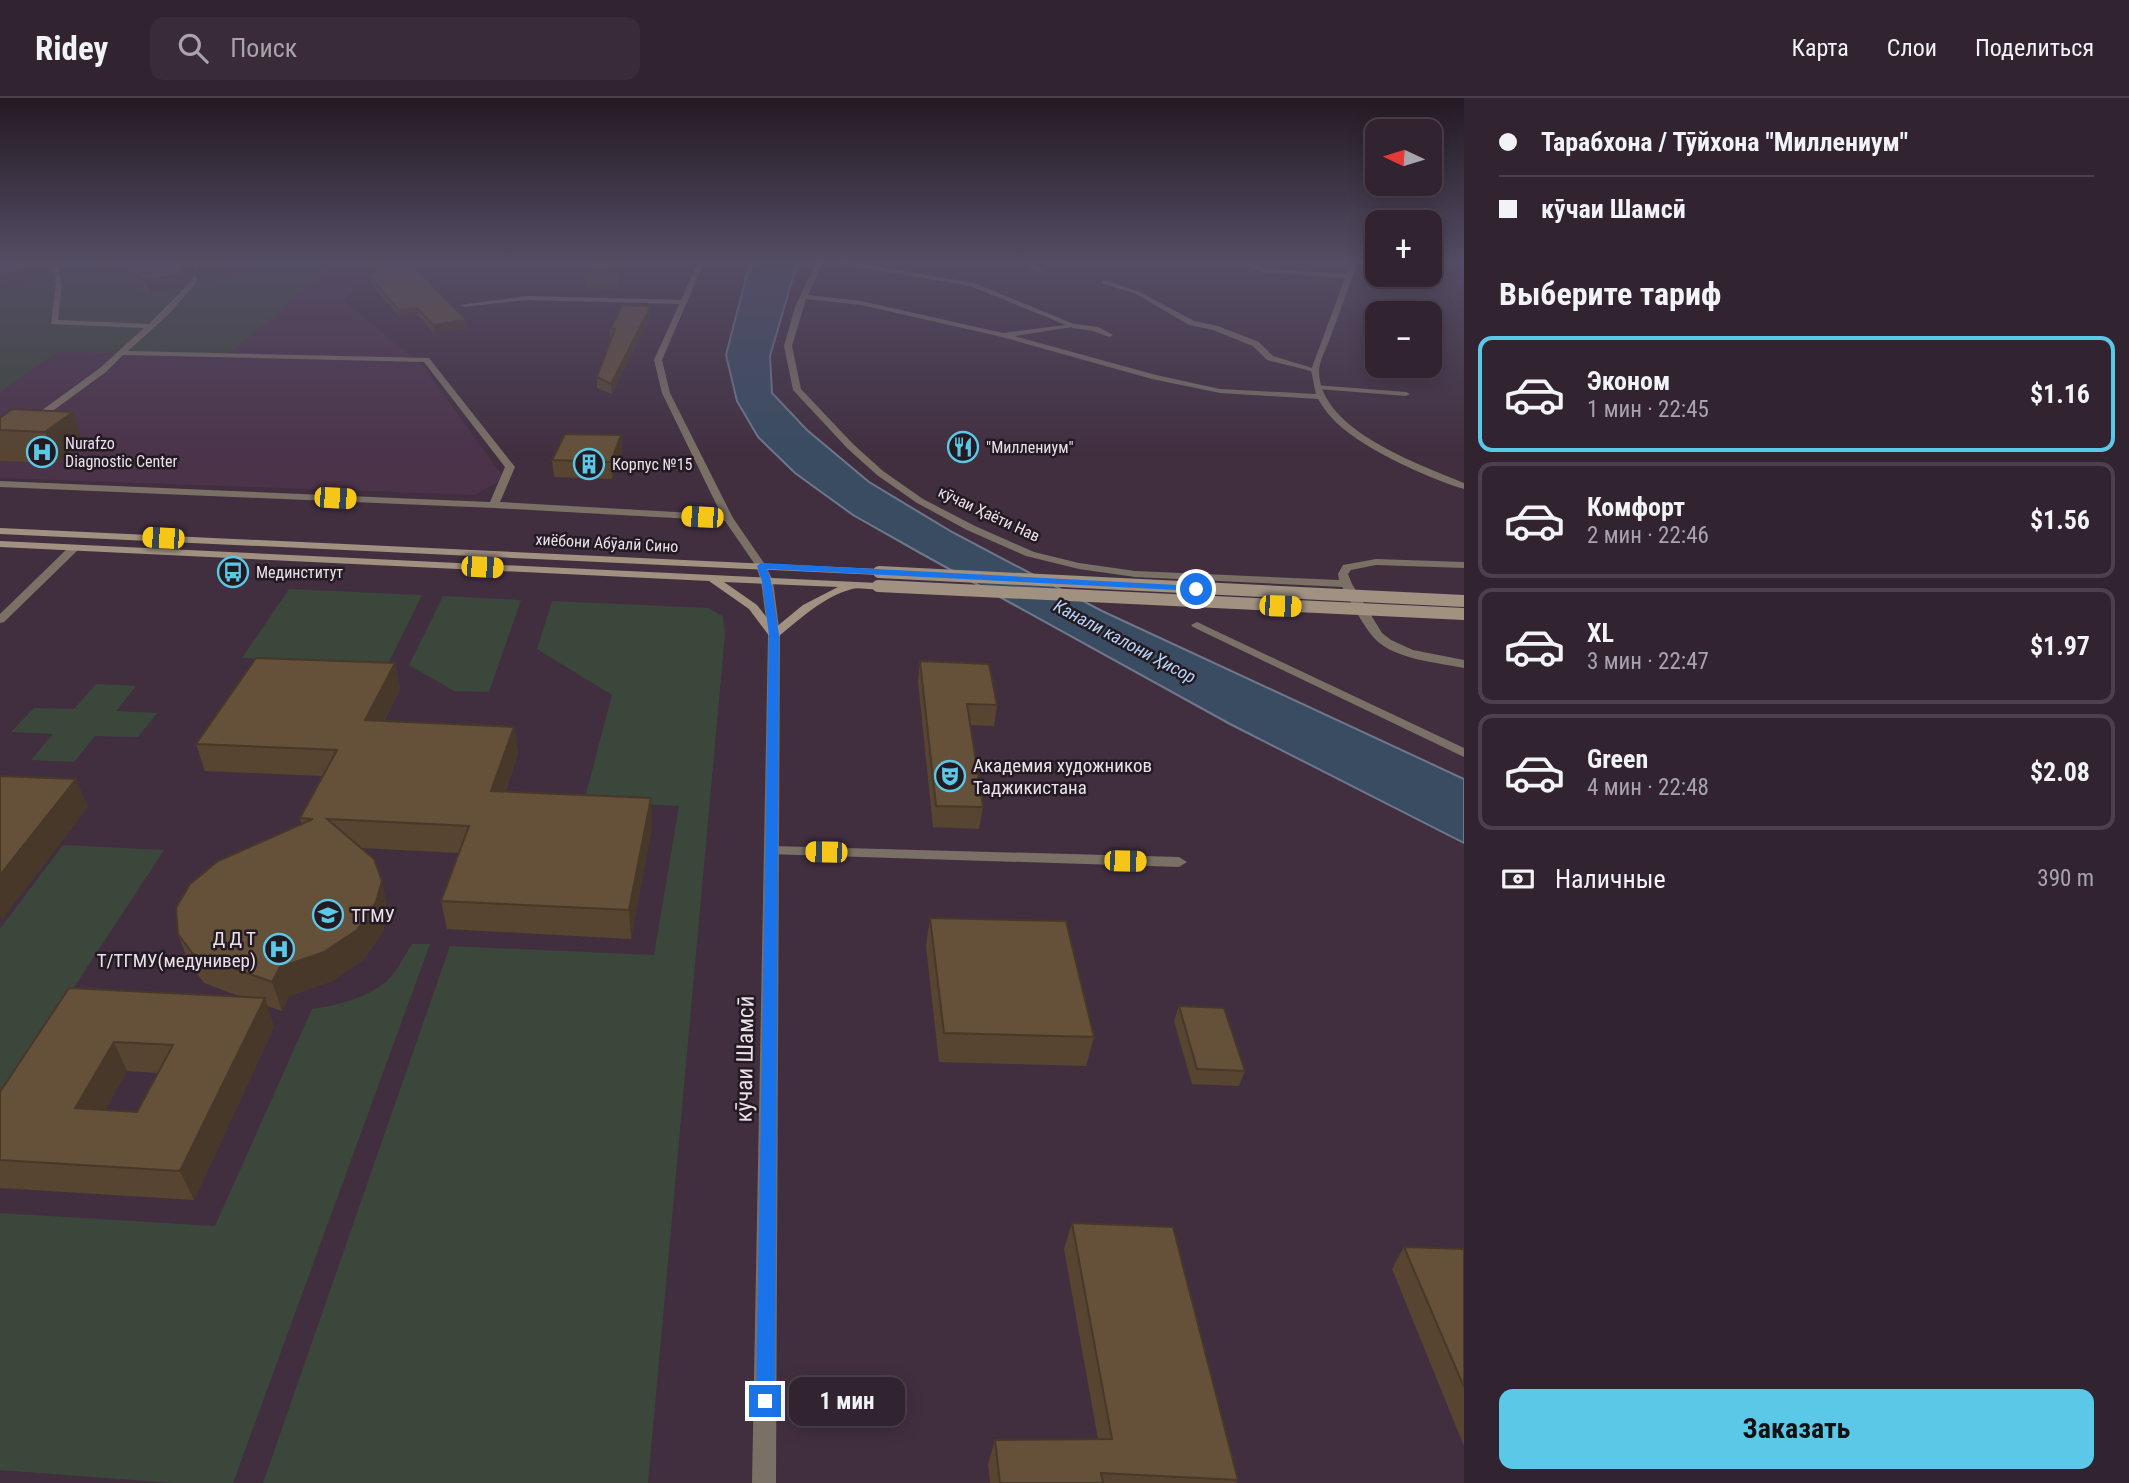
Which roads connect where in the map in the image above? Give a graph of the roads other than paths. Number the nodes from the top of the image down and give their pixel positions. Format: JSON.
{"nodes":[{"id":1,"x":118,"y":325,"type":"edge"},
{"id":2,"x":674,"y":325,"type":"edge"},
{"id":3,"x":793,"y":325,"type":"edge"},
{"id":4,"x":958,"y":325,"type":"edge"},
{"id":5,"x":1072,"y":325,"type":"edge"},
{"id":6,"x":1200,"y":325,"type":"edge"},
{"id":7,"x":1330,"y":325,"type":"edge"},
{"id":8,"x":151,"y":326,"type":"joint"},
{"id":9,"x":1075,"y":326,"type":"junction"},
{"id":10,"x":1003,"y":335,"type":"junction"},
{"id":11,"x":1109,"y":335,"type":"dead end"},
{"id":12,"x":122,"y":352,"type":"junction"},
{"id":13,"x":1315,"y":370,"type":"junction"},
{"id":14,"x":1318,"y":387,"type":"junction"},
{"id":15,"x":1406,"y":394,"type":"dead end"},
{"id":16,"x":1321,"y":397,"type":"junction"},
{"id":17,"x":24,"y":428,"type":"edge"},
{"id":18,"x":0,"y":484,"type":"edge"},
{"id":19,"x":1464,"y":486,"type":"edge"},
{"id":20,"x":494,"y":505,"type":"junction"},
{"id":21,"x":727,"y":518,"type":"junction"},
{"id":22,"x":0,"y":531,"type":"edge"},
{"id":23,"x":0,"y":544,"type":"edge"},
{"id":24,"x":74,"y":548,"type":"junction"},
{"id":25,"x":1464,"y":565,"type":"edge"},
{"id":26,"x":761,"y":566,"type":"junction"},
{"id":27,"x":712,"y":578,"type":"junction"},
{"id":28,"x":766,"y":581,"type":"junction"},
{"id":29,"x":1346,"y":584,"type":"junction"},
{"id":30,"x":851,"y":585,"type":"junction"},
{"id":31,"x":1464,"y":601,"type":"edge"},
{"id":32,"x":1464,"y":614,"type":"edge"},
{"id":33,"x":0,"y":620,"type":"edge"},
{"id":34,"x":1197,"y":625,"type":"dead end"},
{"id":35,"x":774,"y":635,"type":"junction"},
{"id":36,"x":1464,"y":664,"type":"edge"},
{"id":37,"x":1464,"y":753,"type":"edge"},
{"id":38,"x":772,"y":850,"type":"junction"},
{"id":39,"x":1179,"y":862,"type":"dead end"},
{"id":40,"x":764,"y":1483,"type":"edge"}],
"edges":[{"from":1,"to":8,"type":"street"},
{"from":2,"to":21,"type":"street","name":"кӯчаи Шамсӣ"},
{"from":3,"to":29,"type":"street","name":"кӯчаи Ҳаёти Нав"},
{"from":4,"to":10,"type":"street"},
{"from":5,"to":9,"type":"street"},
{"from":6,"to":13,"type":"street"},
{"from":7,"to":13,"type":"street"},
{"from":8,"to":12,"type":"street"},
{"from":9,"to":10,"type":"street"},
{"from":9,"to":11,"type":"street"},
{"from":10,"to":16,"type":"street"},
{"from":12,"to":17,"type":"street"},
{"from":12,"to":20,"type":"street"},
{"from":13,"to":14,"type":"street"},
{"from":14,"to":15,"type":"street"},
{"from":14,"to":16,"type":"street"},
{"from":16,"to":19,"type":"street"},
{"from":18,"to":20,"type":"street"},
{"from":20,"to":21,"type":"street"},
{"from":21,"to":26,"type":"street","name":"кӯчаи Шамсӣ"},
{"from":22,"to":26,"type":"main road","name":"хиёбони Абӯалӣ Сино"},
{"from":23,"to":24,"type":"main road","name":"хиёбони Абӯалӣ Сино"},
{"from":24,"to":27,"type":"main road","name":"хиёбони Абӯалӣ Сино"},
{"from":24,"to":33,"type":"street"},
{"from":25,"to":29,"type":"street"},
{"from":26,"to":28,"type":"street","name":"кӯчаи Шамсӣ"},
{"from":26,"to":31,"type":"main road","name":"хиёбони Абӯалӣ Сино","bridge":true},
{"from":27,"to":28,"type":"main road","name":"хиёбони Абӯалӣ Сино"},
{"from":27,"to":35,"type":"main road"},
{"from":28,"to":30,"type":"main road","name":"хиёбони Абӯалӣ Сино"},
{"from":28,"to":35,"type":"street","name":"кӯчаи Шамсӣ"},
{"from":29,"to":36,"type":"street"},
{"from":30,"to":32,"type":"main road","name":"хиёбони Абӯалӣ Сино","bridge":true},
{"from":30,"to":35,"type":"main road"},
{"from":34,"to":37,"type":"street"},
{"from":35,"to":38,"type":"street","name":"кӯчаи Шамсӣ"},
{"from":38,"to":39,"type":"street"},
{"from":38,"to":40,"type":"street","name":"кӯчаи Шамсӣ"}]}
